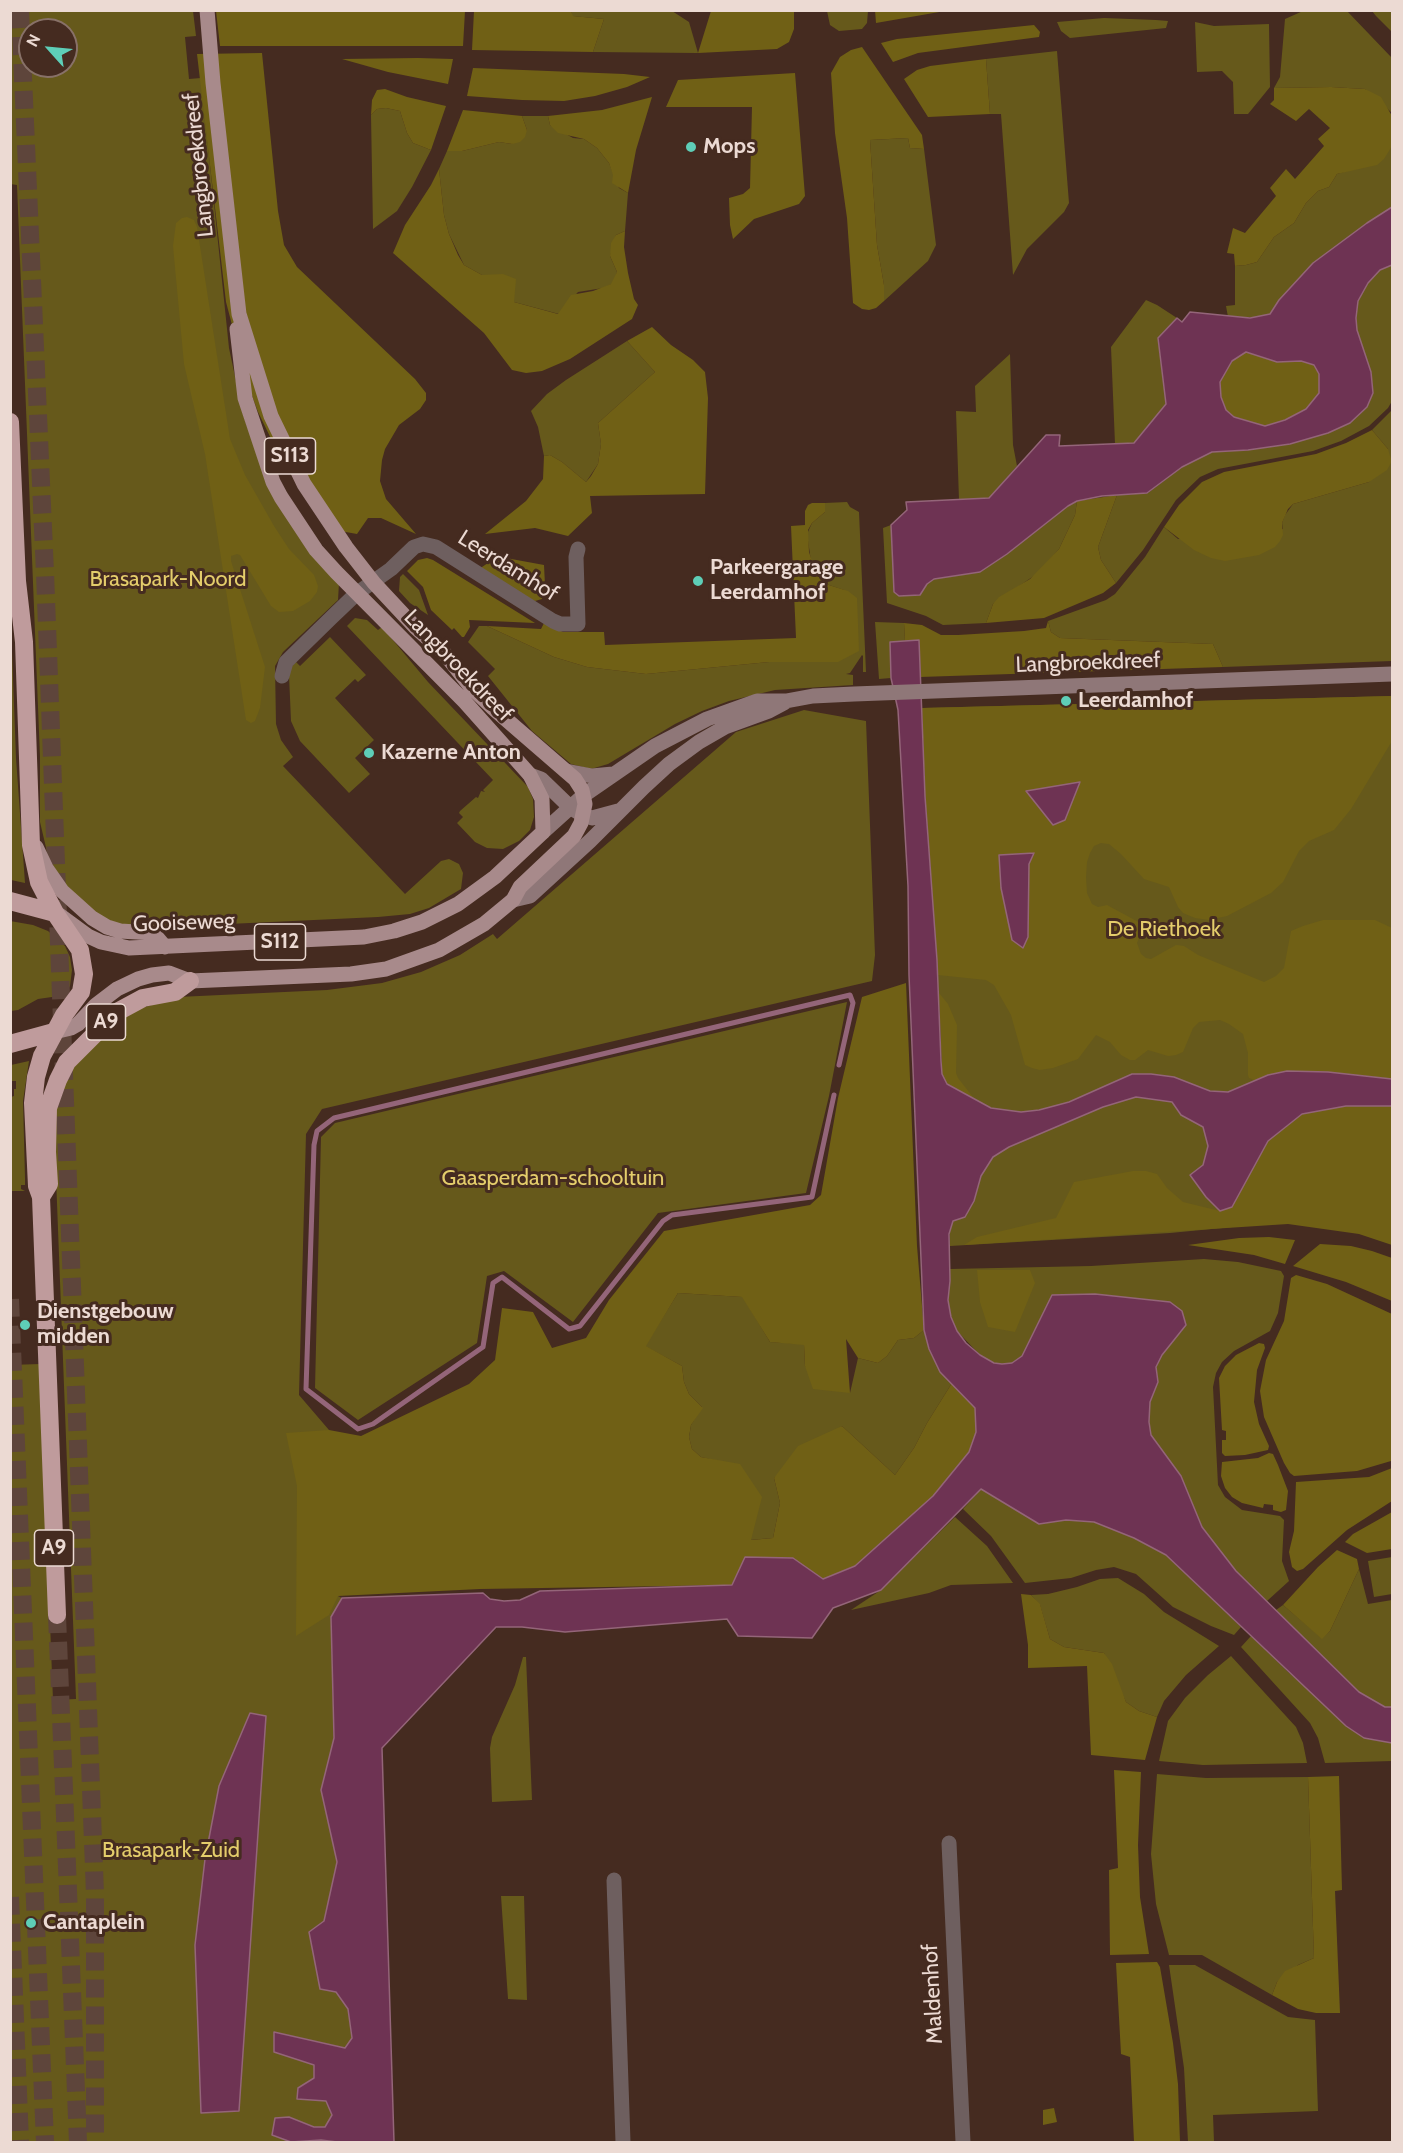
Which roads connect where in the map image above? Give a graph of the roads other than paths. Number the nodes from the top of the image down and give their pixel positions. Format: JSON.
{"nodes":[{"id":1,"x":207,"y":10,"type":"edge"},
{"id":2,"x":239,"y":314,"type":"junction"},
{"id":3,"x":10,"y":422,"type":"edge"},
{"id":4,"x":578,"y":549,"type":"dead end"},
{"id":5,"x":374,"y":583,"type":"junction"},
{"id":6,"x":356,"y":594,"type":"junction"},
{"id":7,"x":1392,"y":674,"type":"edge"},
{"id":8,"x":282,"y":676,"type":"dead end"},
{"id":9,"x":786,"y":701,"type":"junction"},
{"id":10,"x":566,"y":771,"type":"junction"},
{"id":11,"x":613,"y":774,"type":"junction"},
{"id":12,"x":530,"y":775,"type":"junction"},
{"id":13,"x":584,"y":795,"type":"junction"},
{"id":14,"x":621,"y":810,"type":"junction"},
{"id":15,"x":577,"y":812,"type":"junction"},
{"id":16,"x":31,"y":831,"type":"junction"},
{"id":17,"x":543,"y":832,"type":"junction"},
{"id":18,"x":513,"y":900,"type":"junction"},
{"id":19,"x":10,"y":901,"type":"edge"},
{"id":20,"x":56,"y":913,"type":"junction"},
{"id":21,"x":165,"y":947,"type":"junction"},
{"id":22,"x":190,"y":981,"type":"junction"},
{"id":23,"x":54,"y":1032,"type":"junction"},
{"id":24,"x":10,"y":1044,"type":"edge"},
{"id":25,"x":41,"y":1197,"type":"junction"},
{"id":26,"x":57,"y":1615,"type":"tunnel mouth"},
{"id":27,"x":949,"y":1843,"type":"dead end"},
{"id":28,"x":614,"y":1880,"type":"dead end"},
{"id":29,"x":623,"y":2142,"type":"edge"},
{"id":30,"x":963,"y":2142,"type":"edge"}],
"edges":[{"from":1,"to":2,"type":"main road","name":"Langbroekdreef","number":"S113"},
{"from":2,"to":5,"type":"main road","name":"Langbroekdreef","number":"S113"},
{"from":2,"to":6,"type":"main road","name":"Langbroekdreef","number":"S113"},
{"from":3,"to":16,"type":"highway"},
{"from":4,"to":5,"type":"street","name":"Leerdamhof"},
{"from":5,"to":6,"type":"street","name":"Leerdamhof"},
{"from":5,"to":10,"type":"main road","name":"Langbroekdreef","number":"S113"},
{"from":6,"to":8,"type":"street","name":"Leerdamhof"},
{"from":6,"to":12,"type":"main road","name":"Langbroekdreef","number":"S113"},
{"from":7,"to":9,"type":"main road","name":"Langbroekdreef","number":"S112"},
{"from":9,"to":11,"type":"main road","name":"Langbroekdreef","number":"S112"},
{"from":9,"to":14,"type":"main road","name":"Langbroekdreef","number":"S112"},
{"from":10,"to":11,"type":"main road"},
{"from":10,"to":13,"type":"main road","name":"Langbroekdreef"},
{"from":11,"to":13,"type":"main road","number":"S112"},
{"from":12,"to":15,"type":"main road","name":"Langbroekdreef"},
{"from":12,"to":17,"type":"main road","number":"S113"},
{"from":13,"to":15,"type":"main road"},
{"from":14,"to":15,"type":"main road","name":"Langbroekdreef","number":"S112"},
{"from":14,"to":18,"type":"main road","number":"S112"},
{"from":15,"to":17,"type":"main road","number":"S112"},
{"from":15,"to":18,"type":"main road"},
{"from":16,"to":20,"type":"highway"},
{"from":16,"to":21,"type":"main road"},
{"from":17,"to":21,"type":"main road","name":"Gooiseweg","number":"S112"},
{"from":18,"to":22,"type":"main road","number":"S112"},
{"from":19,"to":20,"type":"highway","number":"S112"},
{"from":20,"to":21,"type":"main road","name":"Gooiseweg","number":"S112"},
{"from":20,"to":23,"type":"highway"},
{"from":22,"to":23,"type":"main road","number":"S112"},
{"from":22,"to":25,"type":"highway","number":"A9"},
{"from":23,"to":24,"type":"highway","number":"S112"},
{"from":23,"to":25,"type":"highway","number":"A9"},
{"from":25,"to":26,"type":"highway","number":"A9"},
{"from":27,"to":30,"type":"street","name":"Maldenhof"},
{"from":28,"to":29,"type":"street"}]}
